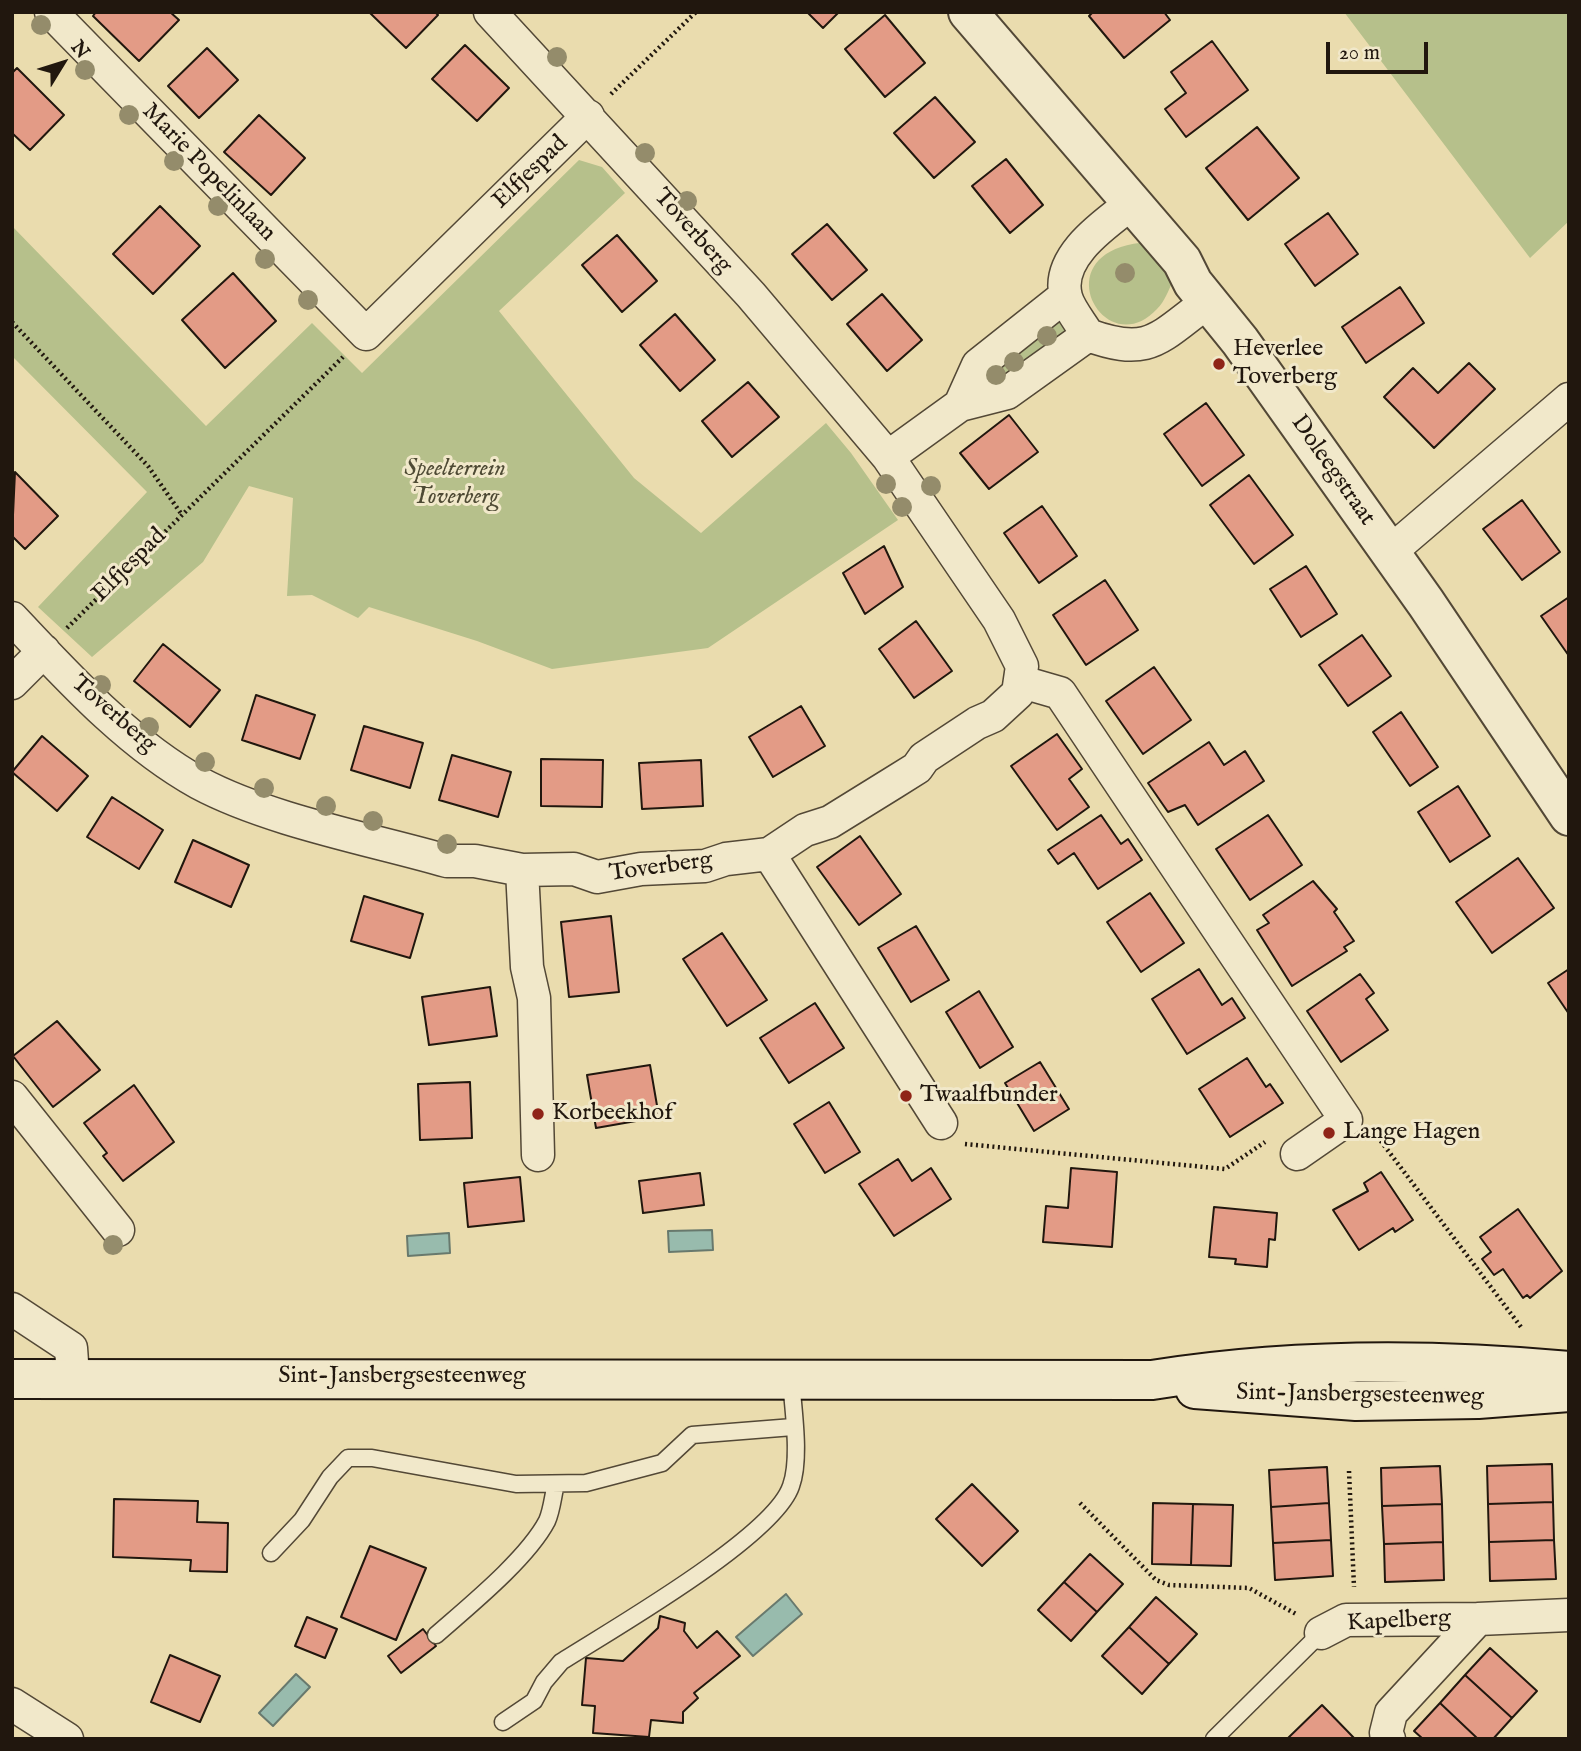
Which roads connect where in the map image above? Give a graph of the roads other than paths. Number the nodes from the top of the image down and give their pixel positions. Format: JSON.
{"nodes":[{"id":1,"x":51,"y":12,"type":"edge"},
{"id":2,"x":490,"y":12,"type":"edge"},
{"id":3,"x":968,"y":12,"type":"edge"},
{"id":4,"x":588,"y":116,"type":"junction"},
{"id":5,"x":1131,"y":204,"type":"junction"},
{"id":6,"x":1065,"y":296,"type":"junction"},
{"id":7,"x":1209,"y":301,"type":"junction"},
{"id":8,"x":1088,"y":335,"type":"junction"},
{"id":9,"x":357,"y":343,"type":"joint"},
{"id":10,"x":1569,"y":399,"type":"edge"},
{"id":11,"x":960,"y":405,"type":"junction"},
{"id":12,"x":888,"y":457,"type":"junction"},
{"id":13,"x":1390,"y":552,"type":"junction"},
{"id":14,"x":12,"y":618,"type":"edge"},
{"id":15,"x":53,"y":642,"type":"junction"},
{"id":16,"x":1022,"y":682,"type":"junction"},
{"id":17,"x":12,"y":683,"type":"edge"},
{"id":18,"x":1569,"y":816,"type":"edge"},
{"id":19,"x":768,"y":854,"type":"junction"},
{"id":20,"x":522,"y":870,"type":"junction"},
{"id":21,"x":12,"y":1097,"type":"edge"},
{"id":22,"x":941,"y":1123,"type":"road end"},
{"id":23,"x":538,"y":1154,"type":"dead end"},
{"id":24,"x":1297,"y":1154,"type":"road end"},
{"id":25,"x":118,"y":1230,"type":"dead end"},
{"id":26,"x":12,"y":1309,"type":"edge"},
{"id":27,"x":1569,"y":1370,"type":"edge"},
{"id":28,"x":74,"y":1376,"type":"junction"},
{"id":29,"x":12,"y":1378,"type":"edge"},
{"id":30,"x":791,"y":1378,"type":"junction"},
{"id":31,"x":1152,"y":1380,"type":"junction"},
{"id":32,"x":1569,"y":1392,"type":"edge"},
{"id":33,"x":793,"y":1427,"type":"junction"},
{"id":34,"x":556,"y":1484,"type":"junction"},
{"id":35,"x":271,"y":1553,"type":"dead end"},
{"id":36,"x":1569,"y":1615,"type":"edge"},
{"id":37,"x":1478,"y":1619,"type":"junction"},
{"id":38,"x":1321,"y":1633,"type":"joint"},
{"id":39,"x":436,"y":1635,"type":"dead end"},
{"id":40,"x":12,"y":1704,"type":"edge"},
{"id":41,"x":503,"y":1722,"type":"dead end"},
{"id":42,"x":67,"y":1739,"type":"edge"},
{"id":43,"x":1214,"y":1739,"type":"edge"},
{"id":44,"x":1389,"y":1739,"type":"edge"}],
"edges":[{"from":1,"to":9,"type":"street","name":"Marie Popelinlaan"},
{"from":2,"to":4,"type":"street","name":"Toverberg"},
{"from":3,"to":5,"type":"main road","name":"Doleegstraat"},
{"from":4,"to":9,"type":"street","name":"Elfjespad"},
{"from":4,"to":12,"type":"street","name":"Toverberg"},
{"from":5,"to":6,"type":"street"},
{"from":5,"to":7,"type":"main road","name":"Doleegstraat"},
{"from":6,"to":8,"type":"street"},
{"from":6,"to":11,"type":"street"},
{"from":7,"to":8,"type":"street"},
{"from":7,"to":13,"type":"main road","name":"Doleegstraat"},
{"from":8,"to":11,"type":"street"},
{"from":10,"to":13,"type":"street"},
{"from":11,"to":12,"type":"street"},
{"from":12,"to":16,"type":"street","name":"Toverberg"},
{"from":13,"to":18,"type":"main road","name":"Doleegstraat"},
{"from":14,"to":15,"type":"street","name":"Toverberg"},
{"from":15,"to":17,"type":"street"},
{"from":15,"to":20,"type":"street","name":"Toverberg"},
{"from":16,"to":19,"type":"street","name":"Toverberg"},
{"from":16,"to":24,"type":"street"},
{"from":19,"to":20,"type":"street","name":"Toverberg"},
{"from":19,"to":22,"type":"street"},
{"from":20,"to":23,"type":"street"},
{"from":21,"to":25,"type":"street"},
{"from":26,"to":28,"type":"street"},
{"from":27,"to":31,"type":"main road","name":"Sint-Jansbergsesteenweg"},
{"from":28,"to":29,"type":"main road","name":"Sint-Jansbergsesteenweg"},
{"from":28,"to":30,"type":"main road","name":"Sint-Jansbergsesteenweg"},
{"from":30,"to":31,"type":"main road","name":"Sint-Jansbergsesteenweg"},
{"from":30,"to":33,"type":"lane"},
{"from":31,"to":32,"type":"main road","name":"Sint-Jansbergsesteenweg"},
{"from":33,"to":34,"type":"lane"},
{"from":33,"to":41,"type":"lane"},
{"from":34,"to":35,"type":"lane"},
{"from":34,"to":39,"type":"lane"},
{"from":36,"to":37,"type":"street","name":"Kapelberg"},
{"from":37,"to":38,"type":"street","name":"Kapelberg"},
{"from":37,"to":44,"type":"street","name":"Kapelberg"},
{"from":38,"to":43,"type":"lane","name":"Kapelberg"},
{"from":40,"to":42,"type":"street"}]}
